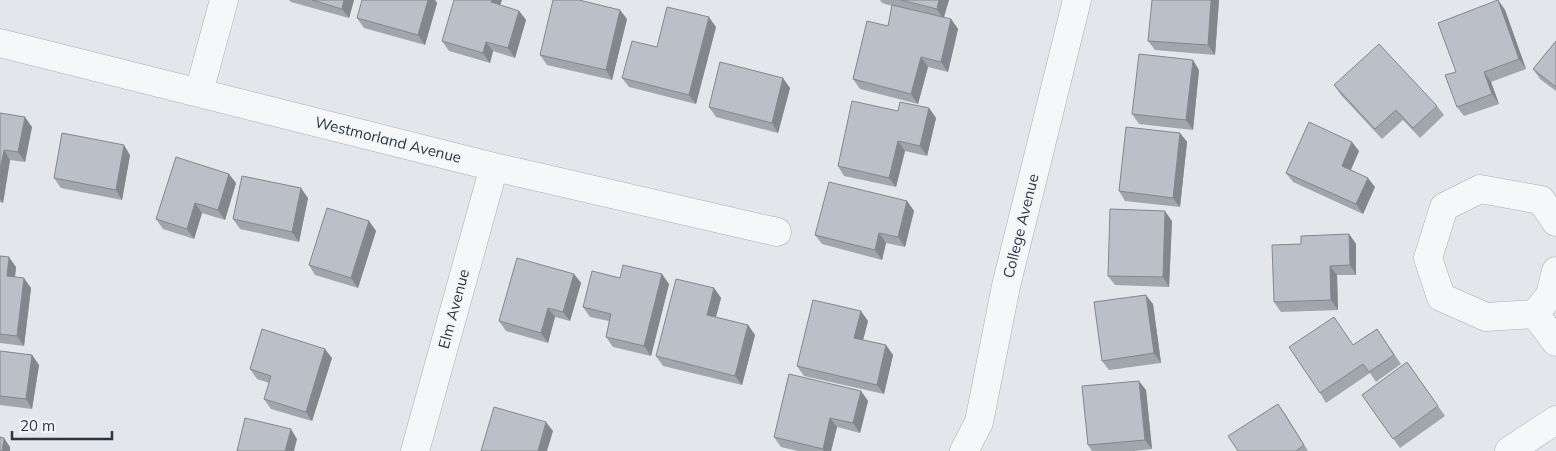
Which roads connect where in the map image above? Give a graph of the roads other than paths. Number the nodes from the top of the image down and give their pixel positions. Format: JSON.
{"nodes":[{"id":1,"x":224,"y":0,"type":"edge"},
{"id":2,"x":1077,"y":0,"type":"edge"},
{"id":3,"x":0,"y":43,"type":"edge"},
{"id":4,"x":200,"y":92,"type":"junction"},
{"id":5,"x":494,"y":167,"type":"junction"},
{"id":6,"x":1556,"y":222,"type":"edge"},
{"id":7,"x":777,"y":232,"type":"dead end"},
{"id":8,"x":1556,"y":270,"type":"edge"},
{"id":9,"x":1535,"y":314,"type":"junction"},
{"id":10,"x":1556,"y":342,"type":"edge"},
{"id":11,"x":1556,"y":420,"type":"edge"},
{"id":12,"x":415,"y":451,"type":"edge"},
{"id":13,"x":964,"y":451,"type":"edge"},
{"id":14,"x":1509,"y":451,"type":"edge"}],
"edges":[{"from":1,"to":4,"type":"street"},
{"from":2,"to":13,"type":"street","name":"College Avenue"},
{"from":3,"to":4,"type":"street","name":"Westmorland Avenue"},
{"from":4,"to":5,"type":"street","name":"Westmorland Avenue"},
{"from":5,"to":7,"type":"street","name":"Westmorland Avenue"},
{"from":5,"to":12,"type":"street","name":"Elm Avenue"},
{"from":6,"to":9,"type":"street"},
{"from":8,"to":9,"type":"street"},
{"from":9,"to":10,"type":"street"},
{"from":11,"to":14,"type":"street"}]}
